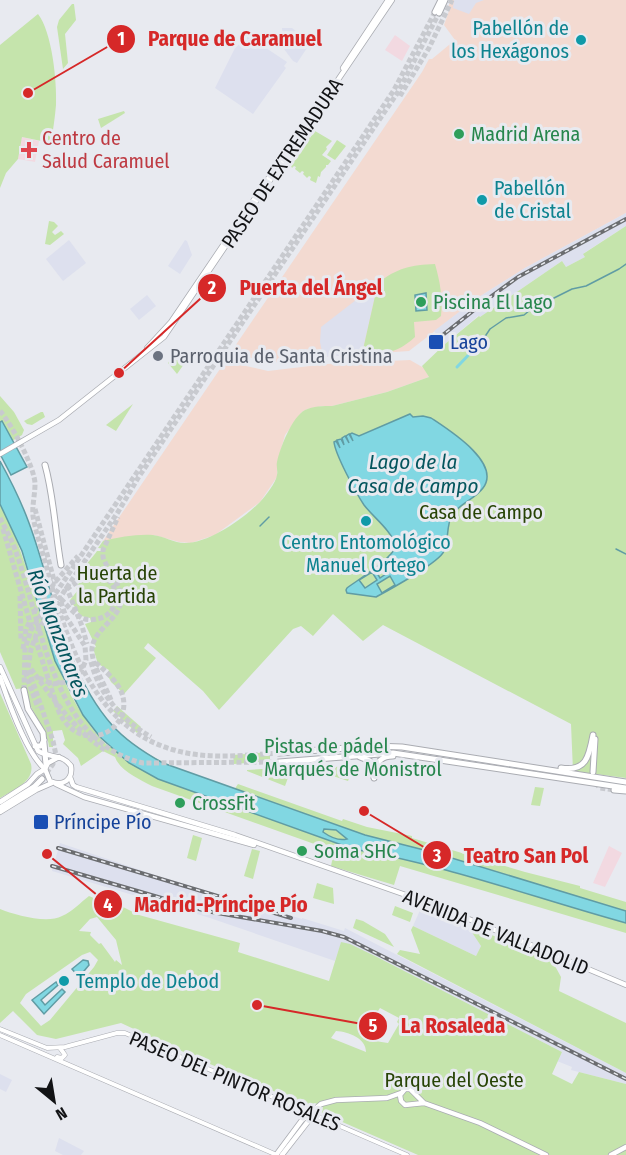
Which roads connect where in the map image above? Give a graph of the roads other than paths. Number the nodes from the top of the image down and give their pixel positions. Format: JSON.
{"nodes":[{"id":1,"x":390,"y":0,"type":"edge"},
{"id":2,"x":443,"y":0,"type":"edge"},
{"id":3,"x":437,"y":12,"type":"tunnel mouth"},
{"id":4,"x":0,"y":454,"type":"edge"},
{"id":5,"x":45,"y":465,"type":"dead end"},
{"id":6,"x":61,"y":565,"type":"dead end"},
{"id":7,"x":0,"y":668,"type":"edge"},
{"id":8,"x":0,"y":677,"type":"edge"},
{"id":9,"x":24,"y":690,"type":"tunnel mouth"},
{"id":10,"x":44,"y":738,"type":"junction"},
{"id":11,"x":35,"y":747,"type":"junction"},
{"id":12,"x":279,"y":753,"type":"tunnel mouth"},
{"id":13,"x":46,"y":756,"type":"junction"},
{"id":14,"x":415,"y":756,"type":"junction"},
{"id":15,"x":58,"y":757,"type":"junction"},
{"id":16,"x":328,"y":757,"type":"junction"},
{"id":17,"x":279,"y":762,"type":"tunnel mouth"},
{"id":18,"x":38,"y":763,"type":"junction"},
{"id":19,"x":522,"y":766,"type":"junction"},
{"id":20,"x":45,"y":767,"type":"junction"},
{"id":21,"x":593,"y":772,"type":"dead end"},
{"id":22,"x":39,"y":777,"type":"junction"},
{"id":23,"x":70,"y":777,"type":"junction"},
{"id":24,"x":626,"y":782,"type":"edge"},
{"id":25,"x":55,"y":783,"type":"junction"},
{"id":26,"x":614,"y":789,"type":"tunnel mouth"},
{"id":27,"x":626,"y":790,"type":"edge"},
{"id":28,"x":0,"y":807,"type":"edge"},
{"id":29,"x":271,"y":849,"type":"junction"},
{"id":30,"x":626,"y":985,"type":"edge"},
{"id":31,"x":0,"y":1029,"type":"edge"},
{"id":32,"x":0,"y":1035,"type":"edge"},
{"id":33,"x":59,"y":1047,"type":"junction"},
{"id":34,"x":50,"y":1056,"type":"junction"},
{"id":35,"x":401,"y":1093,"type":"junction"},
{"id":36,"x":417,"y":1095,"type":"junction"},
{"id":37,"x":387,"y":1098,"type":"junction"},
{"id":38,"x":402,"y":1103,"type":"junction"},
{"id":39,"x":424,"y":1103,"type":"junction"},
{"id":40,"x":413,"y":1104,"type":"junction"},
{"id":41,"x":312,"y":1113,"type":"junction"},
{"id":42,"x":626,"y":1147,"type":"edge"},
{"id":43,"x":276,"y":1155,"type":"edge"},
{"id":44,"x":282,"y":1155,"type":"edge"},
{"id":45,"x":407,"y":1155,"type":"edge"},
{"id":46,"x":546,"y":1155,"type":"edge"},
{"id":47,"x":611,"y":1155,"type":"edge"}],
"edges":[{"from":1,"to":4,"type":"main road","name":"PASEO DE EXTREMADURA"},
{"from":2,"to":3,"type":"highway"},
{"from":5,"to":6,"type":"highway"},
{"from":7,"to":11,"type":"main road"},
{"from":8,"to":18,"type":"main road"},
{"from":9,"to":10,"type":"highway"},
{"from":10,"to":11,"type":"highway"},
{"from":10,"to":13,"type":"highway"},
{"from":11,"to":13,"type":"main road"},
{"from":12,"to":19,"type":"highway"},
{"from":13,"to":15,"type":"main road"},
{"from":13,"to":20,"type":"highway"},
{"from":14,"to":16,"type":"highway"},
{"from":14,"to":16,"type":"highway"},
{"from":14,"to":27,"type":"highway"},
{"from":15,"to":20,"type":"main road"},
{"from":15,"to":23,"type":"main road"},
{"from":16,"to":17,"type":"highway"},
{"from":18,"to":20,"type":"main road"},
{"from":18,"to":22,"type":"main road"},
{"from":19,"to":21,"type":"highway"},
{"from":19,"to":24,"type":"highway"},
{"from":20,"to":22,"type":"main road"},
{"from":20,"to":25,"type":"main road"},
{"from":22,"to":28,"type":"highway"},
{"from":23,"to":25,"type":"main road"},
{"from":23,"to":29,"type":"main road"},
{"from":25,"to":28,"type":"main road"},
{"from":25,"to":29,"type":"main road"},
{"from":26,"to":27,"type":"highway"},
{"from":29,"to":30,"type":"main road","name":"AVENIDA DE VALLADOLID"},
{"from":31,"to":33,"type":"main road"},
{"from":32,"to":34,"type":"main road"},
{"from":33,"to":34,"type":"main road"},
{"from":33,"to":41,"type":"main road","name":"PASEO DEL PINTOR ROSALES"},
{"from":34,"to":43,"type":"main road"},
{"from":35,"to":36,"type":"main road"},
{"from":35,"to":37,"type":"main road"},
{"from":35,"to":38,"type":"main road"},
{"from":36,"to":39,"type":"main road"},
{"from":36,"to":40,"type":"main road"},
{"from":37,"to":38,"type":"main road"},
{"from":37,"to":41,"type":"main road"},
{"from":38,"to":40,"type":"main road"},
{"from":39,"to":40,"type":"main road"},
{"from":39,"to":46,"type":"main road"},
{"from":41,"to":43,"type":"main road"},
{"from":41,"to":44,"type":"main road"},
{"from":41,"to":45,"type":"main road","name":"PASEO DEL PINTOR ROSALES"},
{"from":42,"to":47,"type":"main road"}]}
